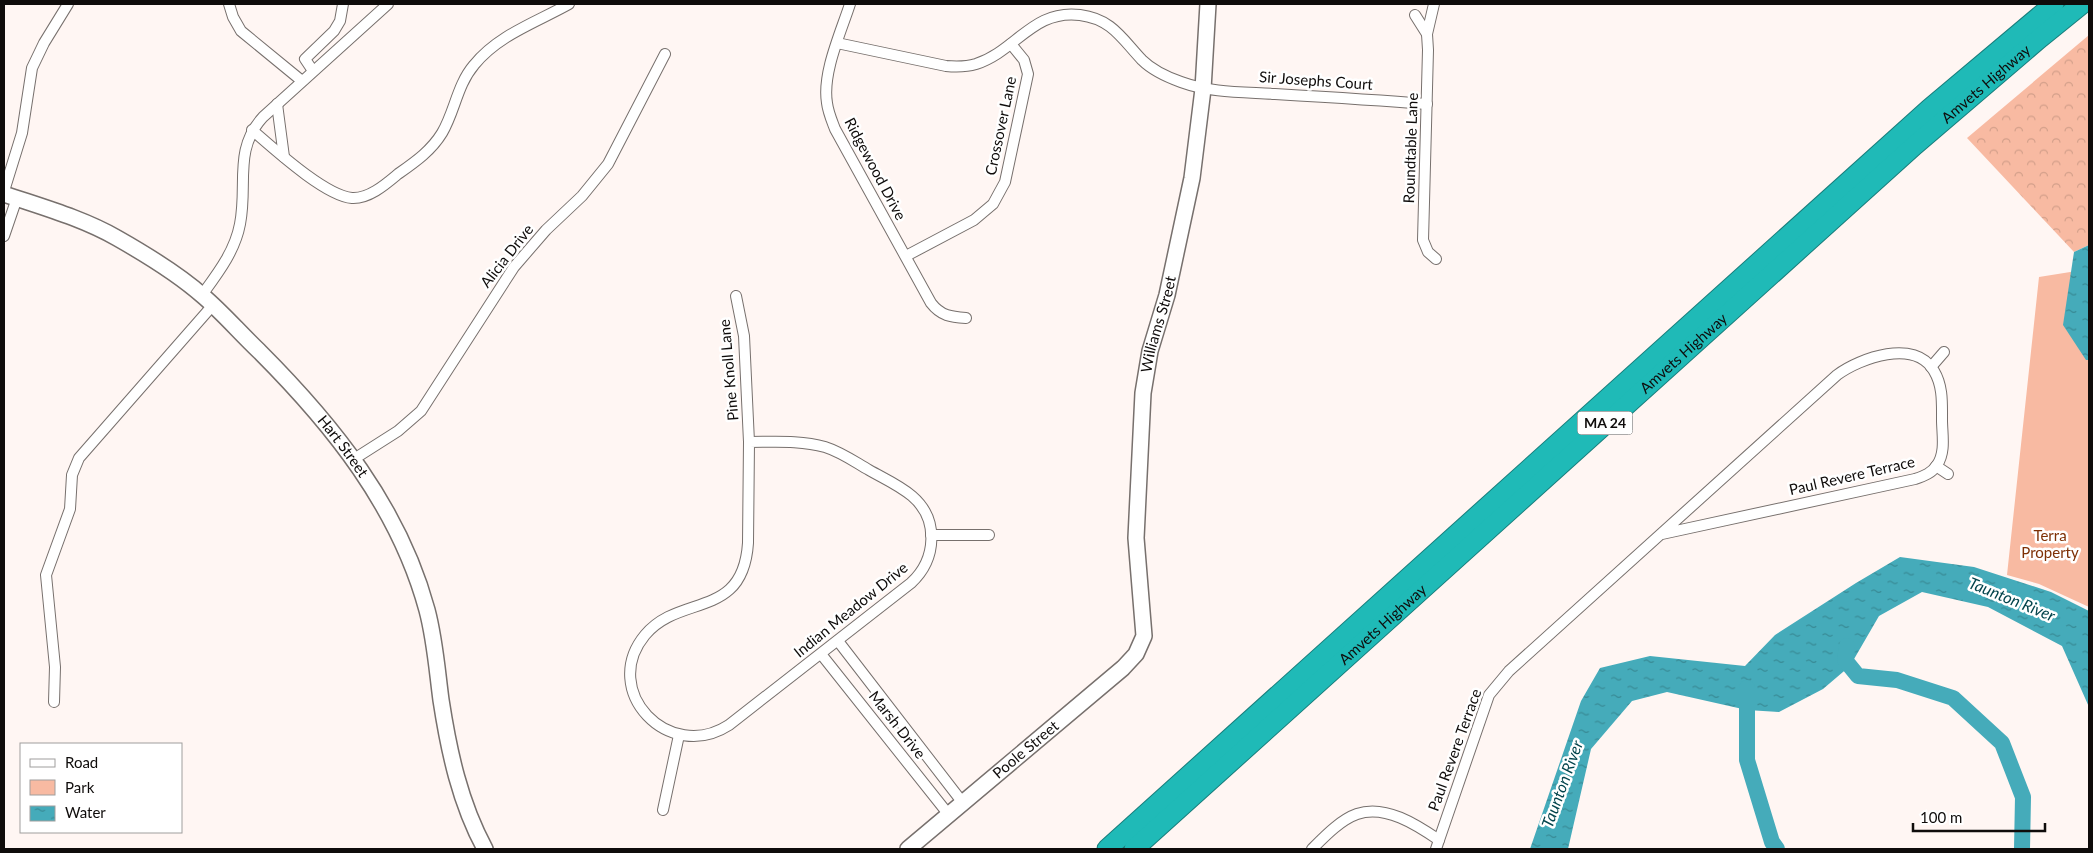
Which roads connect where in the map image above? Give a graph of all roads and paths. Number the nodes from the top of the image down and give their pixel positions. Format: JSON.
{"nodes":[{"id":1,"x":68,"y":4,"type":"edge"},
{"id":2,"x":229,"y":4,"type":"edge"},
{"id":3,"x":343,"y":4,"type":"edge"},
{"id":4,"x":388,"y":4,"type":"edge"},
{"id":5,"x":569,"y":4,"type":"edge"},
{"id":6,"x":850,"y":4,"type":"edge"},
{"id":7,"x":1208,"y":4,"type":"edge"},
{"id":8,"x":1434,"y":4,"type":"edge"},
{"id":9,"x":2054,"y":4,"type":"edge"},
{"id":10,"x":2082,"y":4,"type":"edge"},
{"id":11,"x":1414,"y":15,"type":"dead end"},
{"id":12,"x":1427,"y":34,"type":"junction"},
{"id":13,"x":837,"y":44,"type":"junction"},
{"id":14,"x":1011,"y":44,"type":"junction"},
{"id":15,"x":665,"y":54,"type":"dead end"},
{"id":16,"x":313,"y":71,"type":"junction"},
{"id":17,"x":302,"y":81,"type":"junction"},
{"id":18,"x":1203,"y":89,"type":"junction"},
{"id":19,"x":277,"y":104,"type":"junction"},
{"id":20,"x":1427,"y":104,"type":"junction"},
{"id":21,"x":252,"y":130,"type":"junction"},
{"id":22,"x":284,"y":157,"type":"junction"},
{"id":23,"x":8,"y":194,"type":"edge"},
{"id":24,"x":4,"y":236,"type":"edge"},
{"id":25,"x":906,"y":256,"type":"junction"},
{"id":26,"x":1436,"y":259,"type":"dead end"},
{"id":27,"x":736,"y":296,"type":"dead end"},
{"id":28,"x":207,"y":300,"type":"junction"},
{"id":29,"x":966,"y":318,"type":"dead end"},
{"id":30,"x":1944,"y":352,"type":"dead end"},
{"id":31,"x":1931,"y":367,"type":"junction"},
{"id":32,"x":749,"y":442,"type":"junction"},
{"id":33,"x":354,"y":459,"type":"junction"},
{"id":34,"x":1936,"y":466,"type":"junction"},
{"id":35,"x":1948,"y":474,"type":"dead end"},
{"id":36,"x":1662,"y":534,"type":"junction"},
{"id":37,"x":931,"y":535,"type":"junction"},
{"id":38,"x":989,"y":535,"type":"dead end"},
{"id":39,"x":838,"y":641,"type":"junction"},
{"id":40,"x":1141,"y":647,"type":"joint"},
{"id":41,"x":821,"y":654,"type":"junction"},
{"id":42,"x":54,"y":702,"type":"dead end"},
{"id":43,"x":679,"y":735,"type":"junction"},
{"id":44,"x":963,"y":803,"type":"junction"},
{"id":45,"x":663,"y":810,"type":"dead end"},
{"id":46,"x":949,"y":815,"type":"junction"},
{"id":47,"x":1438,"y":844,"type":"edge"},
{"id":48,"x":484,"y":849,"type":"edge"},
{"id":49,"x":908,"y":849,"type":"edge"},
{"id":50,"x":1107,"y":849,"type":"edge"},
{"id":51,"x":1134,"y":849,"type":"edge"},
{"id":52,"x":1312,"y":849,"type":"edge"}],
"edges":[{"from":1,"to":23,"type":"street"},
{"from":2,"to":17,"type":"street"},
{"from":3,"to":16,"type":"street"},
{"from":4,"to":16,"type":"street"},
{"from":5,"to":22,"type":"street"},
{"from":6,"to":13,"type":"street","name":"Ridgewood Drive"},
{"from":7,"to":18,"type":"street","name":"Williams Street"},
{"from":8,"to":12,"type":"street","name":"Roundtable Lane"},
{"from":9,"to":50,"type":"highway","name":"Amvets Highway","number":"MA 24"},
{"from":10,"to":51,"type":"highway","name":"Amvets Highway","number":"MA 24"},
{"from":11,"to":12,"type":"street"},
{"from":12,"to":20,"type":"street","name":"Roundtable Lane"},
{"from":13,"to":14,"type":"street","name":"Sir Josephs Court"},
{"from":13,"to":25,"type":"street","name":"Ridgewood Drive"},
{"from":14,"to":18,"type":"street","name":"Sir Josephs Court"},
{"from":14,"to":25,"type":"street","name":"Crossover Lane"},
{"from":15,"to":33,"type":"street","name":"Alicia Drive"},
{"from":16,"to":17,"type":"street"},
{"from":17,"to":19,"type":"street"},
{"from":18,"to":20,"type":"street","name":"Sir Josephs Court"},
{"from":18,"to":40,"type":"street","name":"Williams Street"},
{"from":19,"to":21,"type":"street"},
{"from":19,"to":22,"type":"street"},
{"from":20,"to":26,"type":"street","name":"Roundtable Lane"},
{"from":21,"to":22,"type":"street"},
{"from":21,"to":28,"type":"street"},
{"from":23,"to":24,"type":"street"},
{"from":23,"to":28,"type":"street","name":"Hart Street"},
{"from":25,"to":29,"type":"street","name":"Ridgewood Drive"},
{"from":27,"to":32,"type":"street","name":"Pine Knoll Lane"},
{"from":28,"to":33,"type":"street","name":"Hart Street"},
{"from":28,"to":42,"type":"street"},
{"from":30,"to":31,"type":"street"},
{"from":31,"to":34,"type":"street","name":"Paul Revere Terrace"},
{"from":31,"to":36,"type":"street","name":"Paul Revere Terrace"},
{"from":32,"to":37,"type":"street","name":"Indian Meadow Drive"},
{"from":32,"to":43,"type":"street","name":"Indian Meadow Drive"},
{"from":33,"to":48,"type":"street","name":"Hart Street"},
{"from":34,"to":35,"type":"street"},
{"from":34,"to":36,"type":"street","name":"Paul Revere Terrace"},
{"from":36,"to":47,"type":"street","name":"Paul Revere Terrace"},
{"from":37,"to":38,"type":"street"},
{"from":37,"to":39,"type":"street","name":"Indian Meadow Drive"},
{"from":39,"to":41,"type":"street","name":"Indian Meadow Drive"},
{"from":39,"to":44,"type":"street","name":"Marsh Drive"},
{"from":40,"to":44,"type":"street","name":"Poole Street"},
{"from":41,"to":43,"type":"street","name":"Indian Meadow Drive"},
{"from":41,"to":46,"type":"street","name":"Marsh Drive"},
{"from":43,"to":45,"type":"street"},
{"from":44,"to":46,"type":"street","name":"Poole Street"},
{"from":46,"to":49,"type":"street","name":"Poole Street"},
{"from":47,"to":52,"type":"street"}]}
